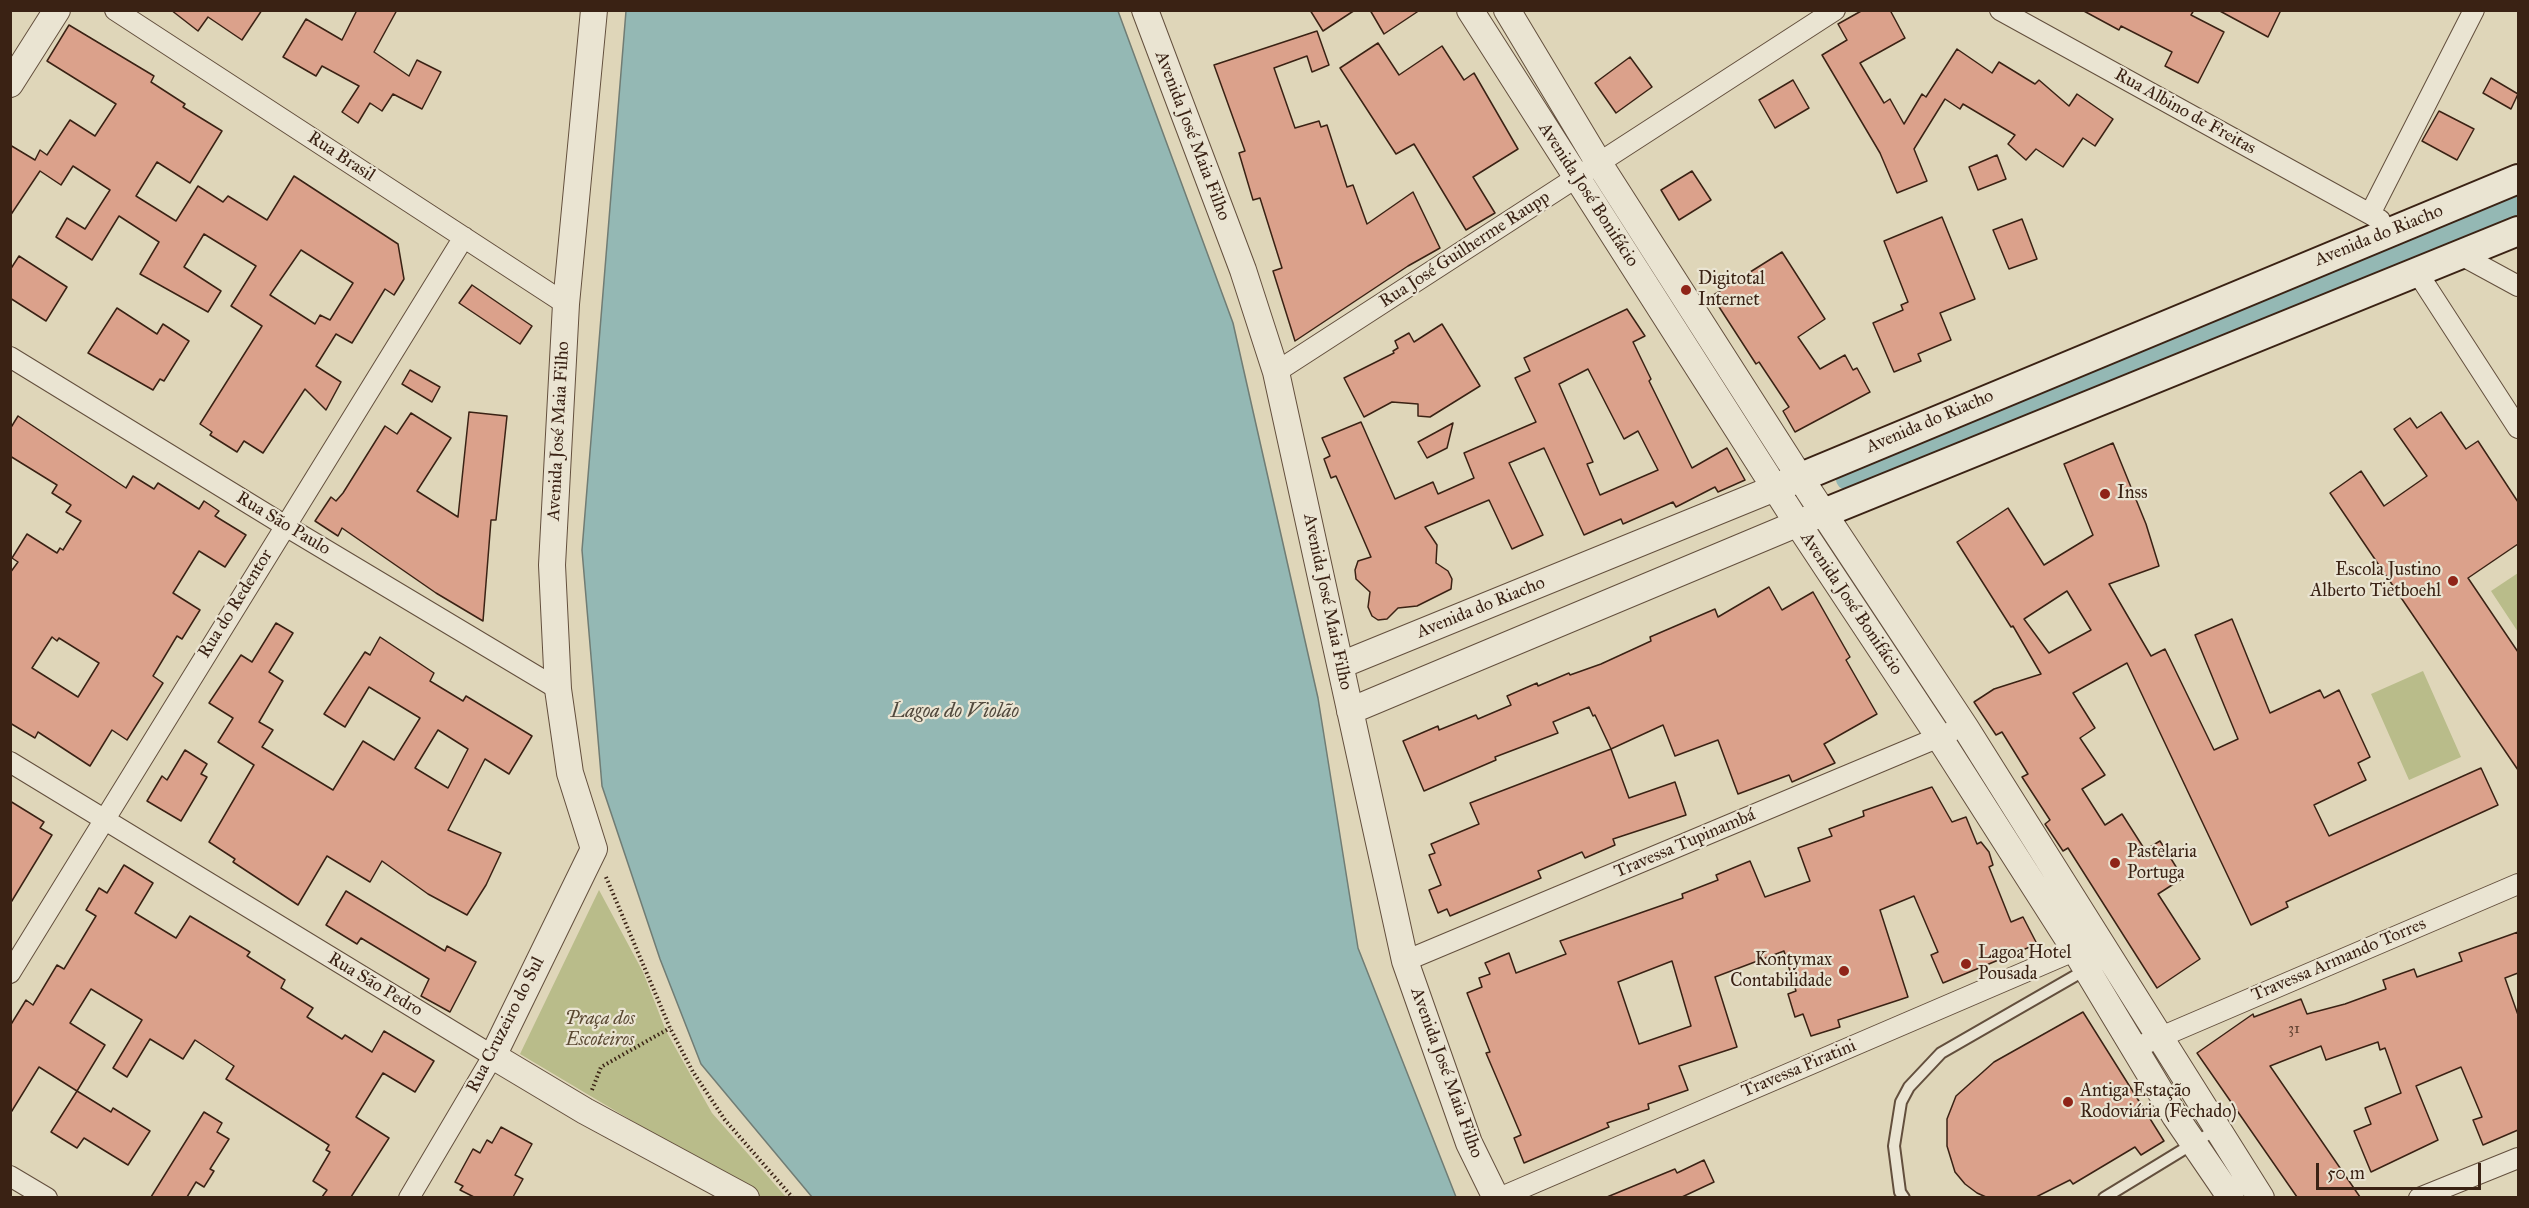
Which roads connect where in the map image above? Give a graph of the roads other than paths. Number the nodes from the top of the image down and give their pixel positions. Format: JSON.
{"nodes":[{"id":1,"x":55,"y":10,"type":"edge"},
{"id":2,"x":115,"y":10,"type":"edge"},
{"id":3,"x":594,"y":10,"type":"edge"},
{"id":4,"x":1145,"y":10,"type":"edge"},
{"id":5,"x":1470,"y":10,"type":"edge"},
{"id":6,"x":1507,"y":10,"type":"edge"},
{"id":7,"x":1835,"y":10,"type":"edge"},
{"id":8,"x":2000,"y":10,"type":"edge"},
{"id":9,"x":2474,"y":10,"type":"edge"},
{"id":10,"x":10,"y":64,"type":"edge"},
{"id":11,"x":10,"y":84,"type":"edge"},
{"id":12,"x":1600,"y":165,"type":"junction"},
{"id":13,"x":1577,"y":178,"type":"junction"},
{"id":14,"x":2518,"y":179,"type":"edge"},
{"id":15,"x":2370,"y":214,"type":"junction"},
{"id":16,"x":2395,"y":229,"type":"junction"},
{"id":17,"x":2518,"y":231,"type":"edge"},
{"id":18,"x":464,"y":237,"type":"junction"},
{"id":19,"x":2462,"y":255,"type":"junction"},
{"id":20,"x":2417,"y":272,"type":"junction"},
{"id":21,"x":2518,"y":286,"type":"edge"},
{"id":22,"x":567,"y":304,"type":"junction"},
{"id":23,"x":10,"y":357,"type":"edge"},
{"id":24,"x":1276,"y":372,"type":"junction"},
{"id":25,"x":2518,"y":428,"type":"edge"},
{"id":26,"x":1787,"y":482,"type":"junction"},
{"id":27,"x":1824,"y":513,"type":"junction"},
{"id":28,"x":1798,"y":524,"type":"junction"},
{"id":29,"x":284,"y":525,"type":"junction"},
{"id":30,"x":1909,"y":642,"type":"junction"},
{"id":31,"x":1885,"y":655,"type":"junction"},
{"id":32,"x":1341,"y":665,"type":"junction"},
{"id":33,"x":558,"y":689,"type":"junction"},
{"id":34,"x":1350,"y":711,"type":"junction"},
{"id":35,"x":1965,"y":727,"type":"junction"},
{"id":36,"x":1939,"y":737,"type":"junction"},
{"id":37,"x":10,"y":762,"type":"edge"},
{"id":38,"x":104,"y":820,"type":"junction"},
{"id":39,"x":594,"y":849,"type":"joint"},
{"id":40,"x":2518,"y":884,"type":"edge"},
{"id":41,"x":2094,"y":958,"type":"junction"},
{"id":42,"x":1405,"y":961,"type":"junction"},
{"id":43,"x":10,"y":973,"type":"edge"},
{"id":44,"x":2159,"y":1036,"type":"junction"},
{"id":45,"x":2135,"y":1048,"type":"junction"},
{"id":46,"x":493,"y":1056,"type":"junction"},
{"id":47,"x":2217,"y":1129,"type":"junction"},
{"id":48,"x":2195,"y":1144,"type":"junction"},
{"id":49,"x":2518,"y":1158,"type":"edge"},
{"id":50,"x":10,"y":1176,"type":"edge"},
{"id":51,"x":46,"y":1197,"type":"edge"},
{"id":52,"x":409,"y":1197,"type":"edge"},
{"id":53,"x":746,"y":1197,"type":"edge"},
{"id":54,"x":1497,"y":1197,"type":"edge"},
{"id":55,"x":1904,"y":1197,"type":"edge"},
{"id":56,"x":2104,"y":1197,"type":"edge"},
{"id":57,"x":2231,"y":1197,"type":"edge"},
{"id":58,"x":2260,"y":1197,"type":"edge"},
{"id":59,"x":2419,"y":1197,"type":"edge"}],
"edges":[{"from":1,"to":10,"type":"street"},
{"from":1,"to":11,"type":"street"},
{"from":2,"to":18,"type":"street","name":"Rua Brasil"},
{"from":3,"to":22,"type":"street","name":"Avenida José Maia Filho"},
{"from":4,"to":24,"type":"street","name":"Avenida José Maia Filho"},
{"from":5,"to":13,"type":"street","name":"Avenida José Bonifácio"},
{"from":6,"to":12,"type":"street","name":"Avenida José Bonifácio"},
{"from":7,"to":12,"type":"street","name":"Rua José Guilherme Raupp"},
{"from":8,"to":15,"type":"street","name":"Rua Albino de Freitas"},
{"from":9,"to":15,"type":"street"},
{"from":12,"to":13,"type":"street","name":"Rua José Guilherme Raupp"},
{"from":12,"to":26,"type":"street","name":"Avenida José Bonifácio"},
{"from":13,"to":24,"type":"street","name":"Rua José Guilherme Raupp"},
{"from":13,"to":26,"type":"street","name":"Avenida José Bonifácio"},
{"from":14,"to":16,"type":"main road","name":"Avenida do Riacho"},
{"from":15,"to":16,"type":"street","name":"Rua Albino de Freitas"},
{"from":16,"to":26,"type":"main road","name":"Avenida do Riacho"},
{"from":17,"to":19,"type":"main road"},
{"from":18,"to":22,"type":"street","name":"Rua Brasil"},
{"from":18,"to":29,"type":"street","name":"Rua do Redentor"},
{"from":19,"to":20,"type":"main road"},
{"from":19,"to":21,"type":"street"},
{"from":20,"to":25,"type":"street"},
{"from":20,"to":27,"type":"main road"},
{"from":22,"to":33,"type":"street","name":"Avenida José Maia Filho"},
{"from":23,"to":29,"type":"street","name":"Rua São Paulo"},
{"from":24,"to":32,"type":"street","name":"Avenida José Maia Filho"},
{"from":26,"to":27,"type":"street","name":"Avenida José Bonifácio"},
{"from":26,"to":28,"type":"street","name":"Avenida José Bonifácio"},
{"from":26,"to":32,"type":"street","name":"Avenida do Riacho"},
{"from":27,"to":28,"type":"street"},
{"from":27,"to":30,"type":"street","name":"Avenida José Bonifácio"},
{"from":28,"to":31,"type":"street","name":"Avenida José Bonifácio"},
{"from":28,"to":34,"type":"street"},
{"from":29,"to":33,"type":"street","name":"Rua São Paulo"},
{"from":29,"to":38,"type":"street","name":"Rua do Redentor"},
{"from":30,"to":31,"type":"street"},
{"from":30,"to":35,"type":"street","name":"Avenida José Bonifácio"},
{"from":31,"to":36,"type":"street","name":"Avenida José Bonifácio"},
{"from":32,"to":34,"type":"street","name":"Avenida José Maia Filho"},
{"from":33,"to":39,"type":"street","name":"Avenida José Maia Filho"},
{"from":34,"to":42,"type":"street","name":"Avenida José Maia Filho"},
{"from":35,"to":36,"type":"street","name":"Travessa Tupinambá"},
{"from":35,"to":41,"type":"street","name":"Avenida José Bonifácio"},
{"from":36,"to":41,"type":"street","name":"Avenida José Bonifácio"},
{"from":36,"to":42,"type":"street","name":"Travessa Tupinambá"},
{"from":37,"to":38,"type":"street","name":"Rua São Pedro"},
{"from":38,"to":43,"type":"street","name":"Rua do Redentor"},
{"from":38,"to":46,"type":"street","name":"Rua São Pedro"},
{"from":39,"to":46,"type":"street","name":"Rua Cruzeiro do Sul"},
{"from":40,"to":44,"type":"street","name":"Travessa Armando Torres"},
{"from":41,"to":44,"type":"street","name":"Avenida José Bonifácio"},
{"from":41,"to":45,"type":"street","name":"Avenida José Bonifácio"},
{"from":41,"to":54,"type":"street","name":"Travessa Piratini"},
{"from":41,"to":55,"type":"lane"},
{"from":42,"to":54,"type":"street","name":"Avenida José Maia Filho"},
{"from":44,"to":45,"type":"street","name":"Travessa Armando Torres"},
{"from":44,"to":47,"type":"street","name":"Avenida José Bonifácio"},
{"from":45,"to":48,"type":"street","name":"Avenida José Bonifácio"},
{"from":46,"to":52,"type":"street","name":"Rua Cruzeiro do Sul"},
{"from":46,"to":53,"type":"street","name":"Rua São Pedro"},
{"from":47,"to":48,"type":"lane"},
{"from":47,"to":58,"type":"street","name":"Avenida José Bonifácio"},
{"from":48,"to":56,"type":"lane"},
{"from":48,"to":57,"type":"street","name":"Avenida José Bonifácio"},
{"from":49,"to":59,"type":"street"},
{"from":50,"to":51,"type":"street"}]}
